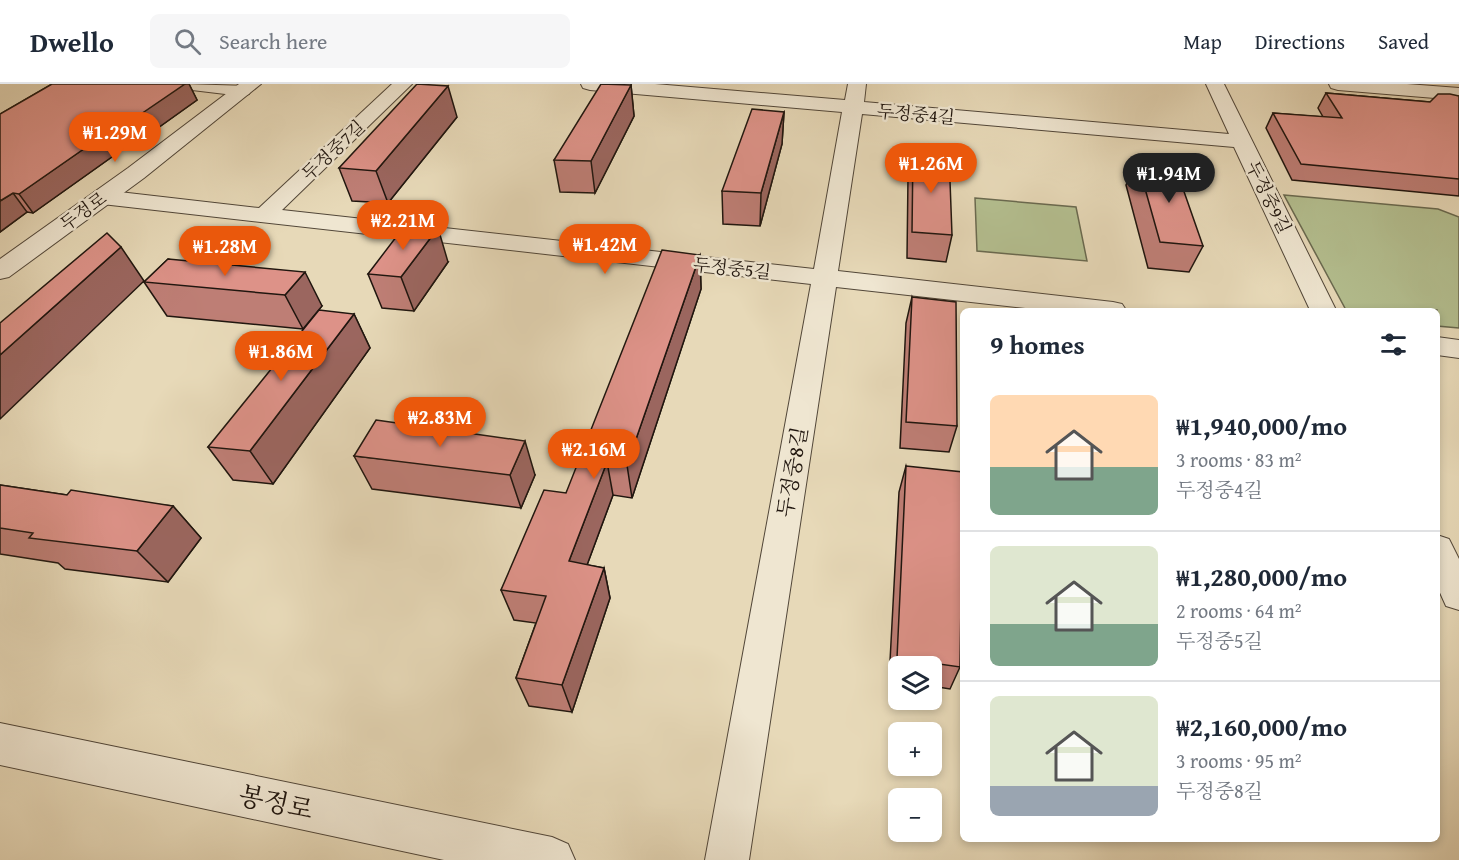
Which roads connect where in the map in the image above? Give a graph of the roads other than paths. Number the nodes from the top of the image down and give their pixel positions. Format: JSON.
{"nodes":[{"id":1,"x":192,"y":84,"type":"edge"},
{"id":2,"x":403,"y":84,"type":"edge"},
{"id":3,"x":590,"y":84,"type":"edge"},
{"id":4,"x":1215,"y":84,"type":"edge"},
{"id":5,"x":1338,"y":84,"type":"edge"},
{"id":6,"x":246,"y":87,"type":"edge"},
{"id":7,"x":1459,"y":94,"type":"edge"},
{"id":8,"x":855,"y":96,"type":"edge"},
{"id":9,"x":1242,"y":141,"type":"junction"},
{"id":10,"x":102,"y":197,"type":"junction"},
{"id":11,"x":263,"y":216,"type":"junction"},
{"id":12,"x":0,"y":271,"type":"edge"},
{"id":13,"x":825,"y":278,"type":"junction"},
{"id":14,"x":1095,"y":308,"type":"edge"},
{"id":15,"x":1322,"y":308,"type":"edge"},
{"id":16,"x":1440,"y":346,"type":"edge"},
{"id":17,"x":1459,"y":349,"type":"edge"},
{"id":18,"x":1440,"y":555,"type":"edge"},
{"id":19,"x":1459,"y":595,"type":"edge"},
{"id":20,"x":0,"y":744,"type":"edge"},
{"id":21,"x":552,"y":860,"type":"edge"},
{"id":22,"x":727,"y":860,"type":"edge"}],
"edges":[{"from":1,"to":6,"type":"street"},
{"from":2,"to":11,"type":"street","name":"두정중7길"},
{"from":3,"to":8,"type":"street","name":"두정중4길"},
{"from":4,"to":9,"type":"street","name":"두정중9길"},
{"from":5,"to":7,"type":"street"},
{"from":6,"to":10,"type":"street","name":"두정로"},
{"from":8,"to":9,"type":"street","name":"두정중4길"},
{"from":8,"to":13,"type":"street","name":"두정중8길"},
{"from":9,"to":15,"type":"street","name":"두정중9길"},
{"from":10,"to":11,"type":"street","name":"두정중5길"},
{"from":10,"to":12,"type":"street","name":"두정로"},
{"from":11,"to":13,"type":"street","name":"두정중5길"},
{"from":13,"to":14,"type":"street","name":"두정중5길"},
{"from":13,"to":22,"type":"street","name":"두정중8길"},
{"from":16,"to":17,"type":"street"},
{"from":18,"to":19,"type":"street"},
{"from":20,"to":21,"type":"street","name":"봉정로"}]}
